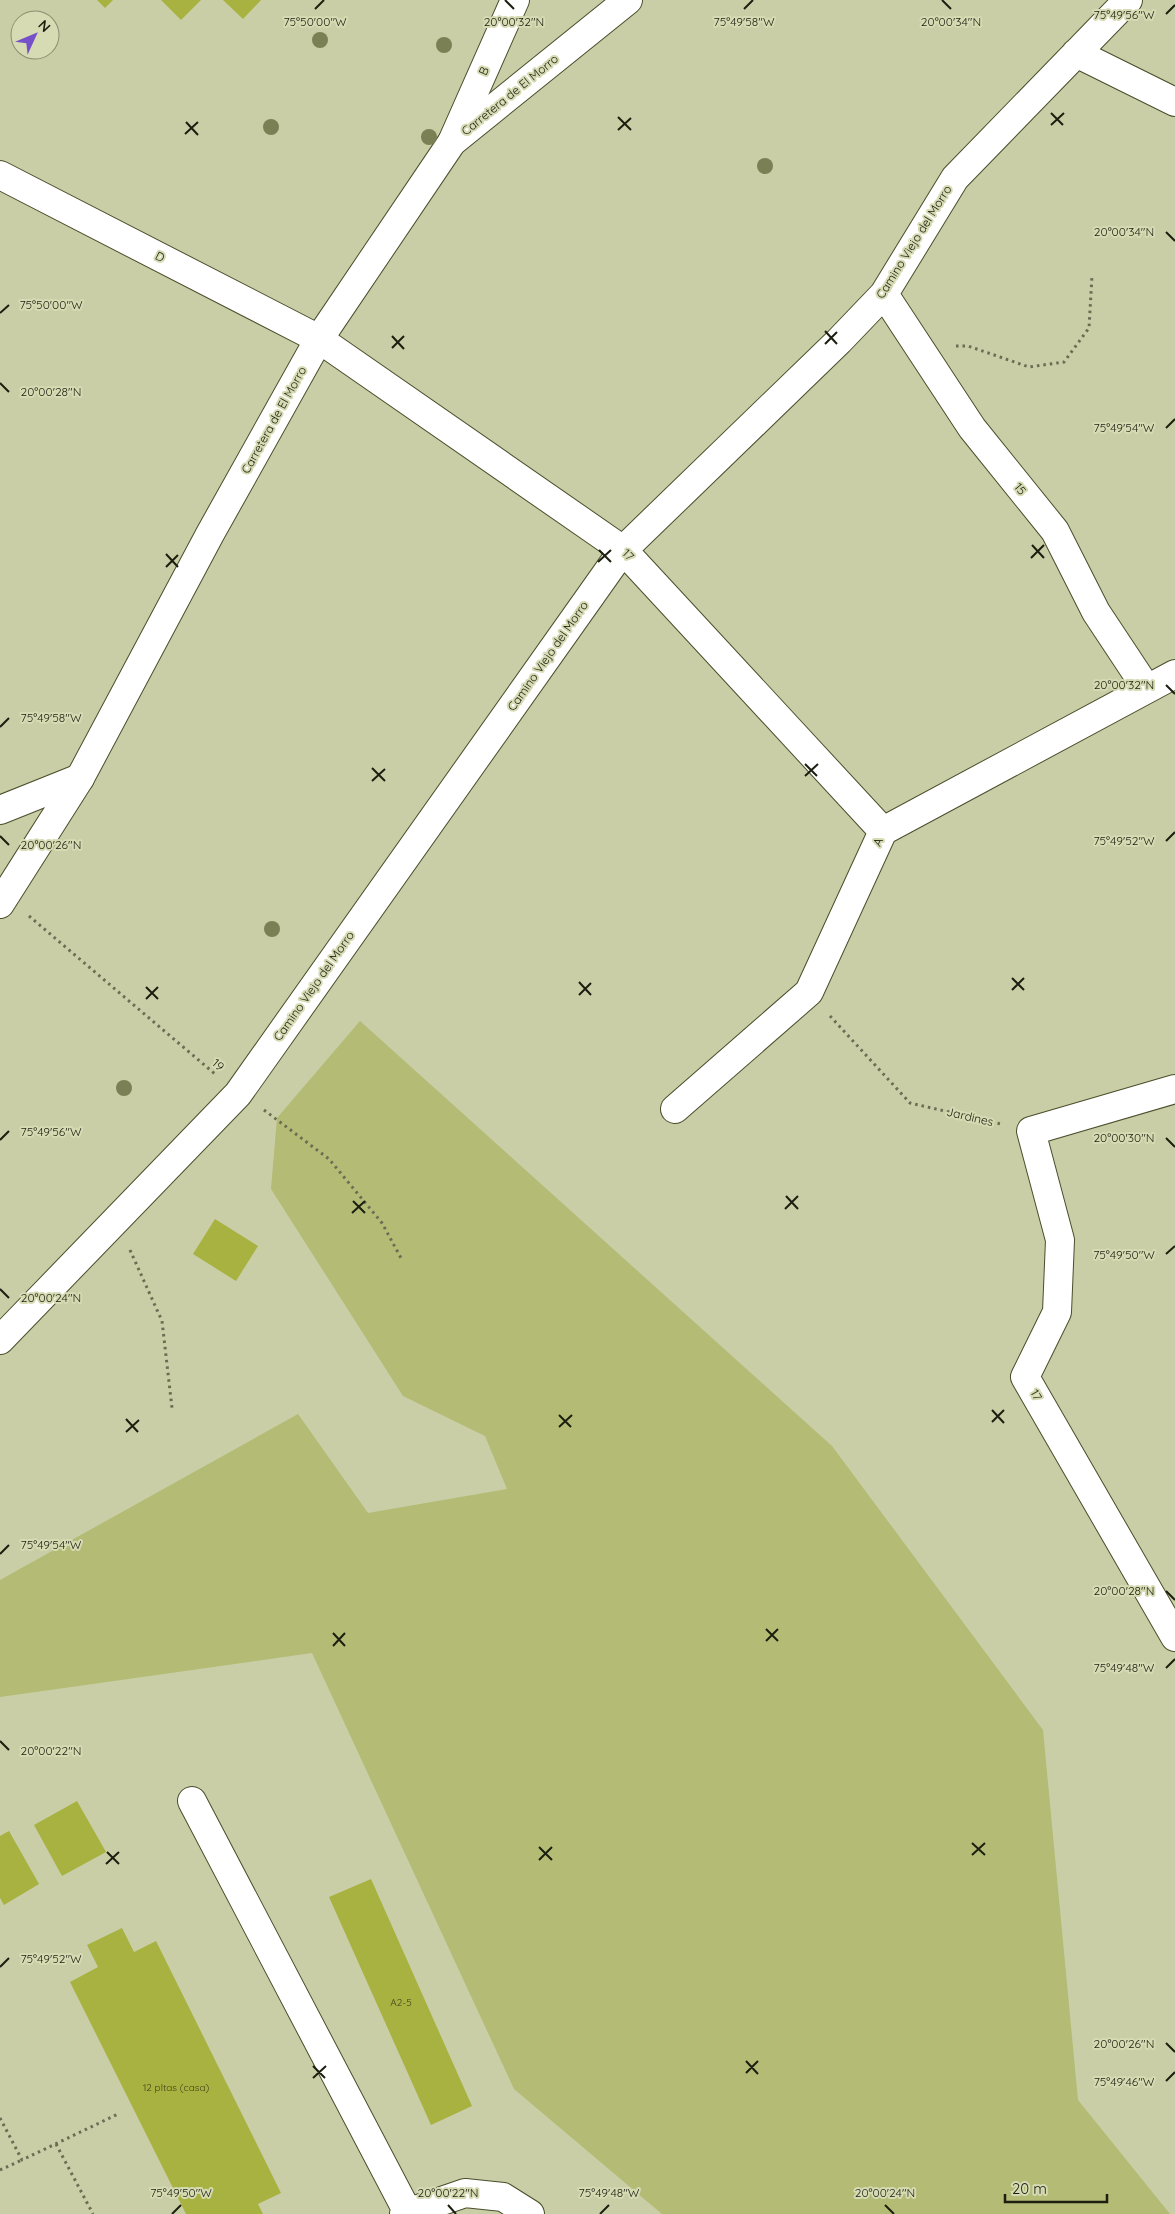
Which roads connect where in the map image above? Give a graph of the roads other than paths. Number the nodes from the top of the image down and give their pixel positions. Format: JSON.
{"nodes":[{"id":1,"x":515,"y":0,"type":"edge"},
{"id":2,"x":628,"y":0,"type":"edge"},
{"id":3,"x":1128,"y":0,"type":"edge"},
{"id":4,"x":1076,"y":53,"type":"junction"},
{"id":5,"x":1175,"y":102,"type":"edge"},
{"id":6,"x":452,"y":142,"type":"junction"},
{"id":7,"x":0,"y":175,"type":"edge"},
{"id":8,"x":884,"y":294,"type":"junction"},
{"id":9,"x":320,"y":339,"type":"junction"},
{"id":10,"x":623,"y":550,"type":"junction"},
{"id":11,"x":1175,"y":674,"type":"edge"},
{"id":12,"x":1147,"y":689,"type":"junction"},
{"id":13,"x":80,"y":778,"type":"junction"},
{"id":14,"x":0,"y":810,"type":"edge"},
{"id":15,"x":884,"y":831,"type":"junction"},
{"id":16,"x":3,"y":901,"type":"edge"},
{"id":17,"x":1175,"y":1089,"type":"edge"},
{"id":18,"x":675,"y":1109,"type":"dead end"},
{"id":19,"x":0,"y":1340,"type":"edge"},
{"id":20,"x":1175,"y":1637,"type":"edge"},
{"id":21,"x":192,"y":1801,"type":"dead end"},
{"id":22,"x":406,"y":2213,"type":"edge"},
{"id":23,"x":530,"y":2214,"type":"edge"}],
"edges":[{"from":1,"to":6,"type":"street","name":"B"},
{"from":2,"to":6,"type":"street","name":"Carretera de El Morro"},
{"from":3,"to":4,"type":"street","name":"Camino Viejo del Morro"},
{"from":4,"to":5,"type":"street"},
{"from":4,"to":8,"type":"street","name":"Camino Viejo del Morro"},
{"from":6,"to":9,"type":"street","name":"Carretera de El Morro"},
{"from":7,"to":9,"type":"street","name":"D"},
{"from":8,"to":10,"type":"street","name":"Camino Viejo del Morro"},
{"from":8,"to":12,"type":"street","name":"15"},
{"from":9,"to":10,"type":"street","name":"17"},
{"from":9,"to":13,"type":"street","name":"Carretera de El Morro"},
{"from":10,"to":15,"type":"street","name":"17"},
{"from":10,"to":19,"type":"street","name":"Camino Viejo del Morro"},
{"from":11,"to":12,"type":"street","name":"A"},
{"from":12,"to":15,"type":"street","name":"A"},
{"from":13,"to":14,"type":"street"},
{"from":13,"to":16,"type":"street","name":"Carretera de El Morro"},
{"from":15,"to":18,"type":"street","name":"A"},
{"from":17,"to":20,"type":"street","name":"17"},
{"from":21,"to":22,"type":"street"},
{"from":22,"to":23,"type":"street"}]}
